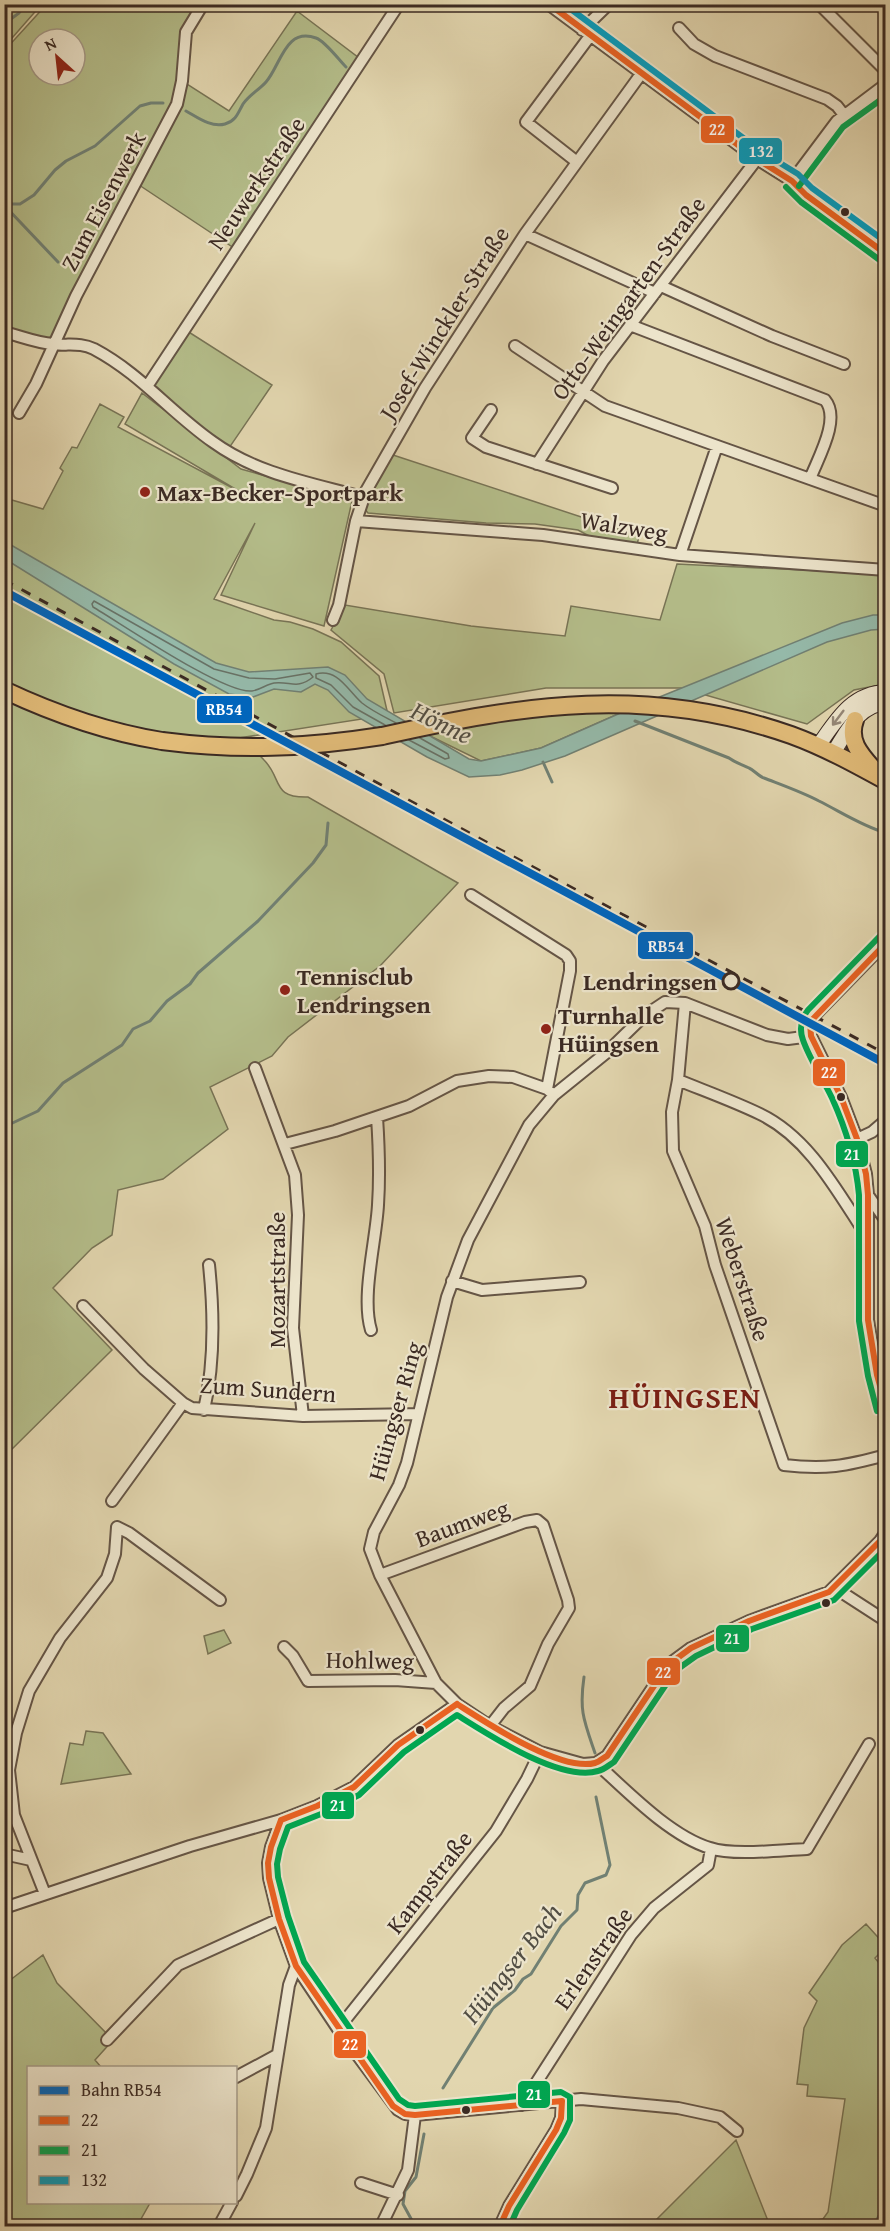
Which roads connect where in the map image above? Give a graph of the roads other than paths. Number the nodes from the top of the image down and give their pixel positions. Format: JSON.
{"nodes":[{"id":1,"x":203,"y":4,"type":"edge"},
{"id":2,"x":399,"y":4,"type":"edge"},
{"id":3,"x":548,"y":4,"type":"edge"},
{"id":4,"x":609,"y":4,"type":"edge"},
{"id":5,"x":819,"y":4,"type":"edge"},
{"id":6,"x":679,"y":28,"type":"dead end"},
{"id":7,"x":586,"y":33,"type":"junction"},
{"id":8,"x":885,"y":71,"type":"edge"},
{"id":9,"x":641,"y":74,"type":"junction"},
{"id":10,"x":885,"y":84,"type":"edge"},
{"id":11,"x":844,"y":115,"type":"junction"},
{"id":12,"x":757,"y":159,"type":"junction"},
{"id":13,"x":578,"y":162,"type":"junction"},
{"id":14,"x":792,"y":181,"type":"junction"},
{"id":15,"x":525,"y":234,"type":"junction"},
{"id":16,"x":885,"y":254,"type":"edge"},
{"id":17,"x":658,"y":290,"type":"junction"},
{"id":18,"x":630,"y":325,"type":"junction"},
{"id":19,"x":4,"y":332,"type":"edge"},
{"id":20,"x":53,"y":344,"type":"junction"},
{"id":21,"x":515,"y":346,"type":"dead end"},
{"id":22,"x":844,"y":364,"type":"dead end"},
{"id":23,"x":148,"y":385,"type":"junction"},
{"id":24,"x":583,"y":390,"type":"junction"},
{"id":25,"x":491,"y":410,"type":"dead end"},
{"id":26,"x":20,"y":413,"type":"dead end"},
{"id":27,"x":717,"y":446,"type":"junction"},
{"id":28,"x":537,"y":464,"type":"junction"},
{"id":29,"x":810,"y":479,"type":"junction"},
{"id":30,"x":612,"y":488,"type":"dead end"},
{"id":31,"x":362,"y":497,"type":"junction"},
{"id":32,"x":885,"y":506,"type":"edge"},
{"id":33,"x":356,"y":521,"type":"junction"},
{"id":34,"x":680,"y":555,"type":"junction"},
{"id":35,"x":885,"y":570,"type":"edge"},
{"id":36,"x":333,"y":620,"type":"dead end"},
{"id":37,"x":4,"y":690,"type":"edge"},
{"id":38,"x":885,"y":692,"type":"edge"},
{"id":39,"x":885,"y":703,"type":"edge"},
{"id":40,"x":855,"y":720,"type":"junction"},
{"id":41,"x":826,"y":750,"type":"junction"},
{"id":42,"x":885,"y":781,"type":"edge"},
{"id":43,"x":471,"y":895,"type":"dead end"},
{"id":44,"x":885,"y":942,"type":"edge"},
{"id":45,"x":685,"y":1003,"type":"junction"},
{"id":46,"x":811,"y":1036,"type":"junction"},
{"id":47,"x":255,"y":1068,"type":"dead end"},
{"id":48,"x":678,"y":1080,"type":"junction"},
{"id":49,"x":550,"y":1092,"type":"junction"},
{"id":50,"x":377,"y":1117,"type":"junction"},
{"id":51,"x":885,"y":1120,"type":"edge"},
{"id":52,"x":857,"y":1139,"type":"junction"},
{"id":53,"x":285,"y":1144,"type":"junction"},
{"id":54,"x":868,"y":1195,"type":"junction"},
{"id":55,"x":885,"y":1221,"type":"edge"},
{"id":56,"x":868,"y":1238,"type":"junction"},
{"id":57,"x":209,"y":1265,"type":"dead end"},
{"id":58,"x":452,"y":1281,"type":"junction"},
{"id":59,"x":580,"y":1282,"type":"dead end"},
{"id":60,"x":83,"y":1306,"type":"dead end"},
{"id":61,"x":370,"y":1330,"type":"dead end"},
{"id":62,"x":183,"y":1404,"type":"junction"},
{"id":63,"x":885,"y":1409,"type":"edge"},
{"id":64,"x":204,"y":1410,"type":"junction"},
{"id":65,"x":417,"y":1414,"type":"junction"},
{"id":66,"x":303,"y":1416,"type":"junction"},
{"id":67,"x":885,"y":1455,"type":"edge"},
{"id":68,"x":112,"y":1501,"type":"dead end"},
{"id":69,"x":885,"y":1532,"type":"edge"},
{"id":70,"x":380,"y":1575,"type":"junction"},
{"id":71,"x":835,"y":1588,"type":"junction"},
{"id":72,"x":220,"y":1600,"type":"dead end"},
{"id":73,"x":885,"y":1621,"type":"edge"},
{"id":74,"x":284,"y":1647,"type":"dead end"},
{"id":75,"x":436,"y":1683,"type":"junction"},
{"id":76,"x":457,"y":1704,"type":"junction"},
{"id":77,"x":490,"y":1726,"type":"junction"},
{"id":78,"x":869,"y":1744,"type":"dead end"},
{"id":79,"x":540,"y":1752,"type":"junction"},
{"id":80,"x":596,"y":1763,"type":"junction"},
{"id":81,"x":281,"y":1820,"type":"junction"},
{"id":82,"x":711,"y":1849,"type":"junction"},
{"id":83,"x":4,"y":1854,"type":"edge"},
{"id":84,"x":32,"y":1860,"type":"junction"},
{"id":85,"x":45,"y":1894,"type":"junction"},
{"id":86,"x":4,"y":1908,"type":"edge"},
{"id":87,"x":279,"y":1919,"type":"junction"},
{"id":88,"x":296,"y":1966,"type":"junction"},
{"id":89,"x":338,"y":2029,"type":"junction"},
{"id":90,"x":107,"y":2040,"type":"dead end"},
{"id":91,"x":277,"y":2055,"type":"junction"},
{"id":92,"x":237,"y":2075,"type":"edge"},
{"id":93,"x":562,"y":2101,"type":"junction"},
{"id":94,"x":522,"y":2105,"type":"junction"},
{"id":95,"x":415,"y":2115,"type":"junction"},
{"id":96,"x":737,"y":2131,"type":"dead end"},
{"id":97,"x":361,"y":2183,"type":"dead end"},
{"id":98,"x":237,"y":2194,"type":"edge"},
{"id":99,"x":398,"y":2195,"type":"junction"},
{"id":100,"x":231,"y":2204,"type":"edge"},
{"id":101,"x":219,"y":2226,"type":"edge"},
{"id":102,"x":381,"y":2226,"type":"edge"},
{"id":103,"x":500,"y":2226,"type":"edge"}],
"edges":[{"from":1,"to":20,"type":"street","name":"Zum Eisenwerk"},
{"from":2,"to":23,"type":"street","name":"Neuwerkstraße"},
{"from":3,"to":7,"type":"street"},
{"from":4,"to":7,"type":"street"},
{"from":5,"to":8,"type":"street"},
{"from":6,"to":11,"type":"street"},
{"from":7,"to":9,"type":"street"},
{"from":7,"to":13,"type":"street"},
{"from":9,"to":12,"type":"street"},
{"from":9,"to":13,"type":"street","name":"Josef-Winckler-Straße"},
{"from":10,"to":11,"type":"street"},
{"from":11,"to":14,"type":"street"},
{"from":12,"to":14,"type":"street"},
{"from":12,"to":17,"type":"street","name":"Otto-Weingarten-Straße"},
{"from":13,"to":15,"type":"street","name":"Josef-Winckler-Straße"},
{"from":14,"to":16,"type":"street"},
{"from":15,"to":17,"type":"street"},
{"from":15,"to":31,"type":"street","name":"Josef-Winckler-Straße"},
{"from":17,"to":18,"type":"street","name":"Otto-Weingarten-Straße"},
{"from":17,"to":22,"type":"street"},
{"from":18,"to":24,"type":"street","name":"Otto-Weingarten-Straße"},
{"from":18,"to":29,"type":"street"},
{"from":19,"to":20,"type":"street"},
{"from":20,"to":23,"type":"street"},
{"from":20,"to":26,"type":"street","name":"Zum Eisenwerk"},
{"from":21,"to":24,"type":"street"},
{"from":23,"to":31,"type":"street"},
{"from":24,"to":27,"type":"street"},
{"from":24,"to":28,"type":"street","name":"Otto-Weingarten-Straße"},
{"from":25,"to":28,"type":"street"},
{"from":27,"to":29,"type":"street"},
{"from":27,"to":34,"type":"street"},
{"from":28,"to":30,"type":"street"},
{"from":29,"to":32,"type":"street"},
{"from":31,"to":33,"type":"street","name":"Josef-Winckler-Straße"},
{"from":33,"to":34,"type":"street","name":"Walzweg"},
{"from":33,"to":36,"type":"street","name":"Josef-Winckler-Straße"},
{"from":34,"to":35,"type":"street","name":"Walzweg"},
{"from":37,"to":41,"type":"main road","bridge":true},
{"from":38,"to":41,"type":"main road","one_way":true},
{"from":39,"to":40,"type":"main road"},
{"from":40,"to":41,"type":"main road"},
{"from":40,"to":42,"type":"main road"},
{"from":41,"to":42,"type":"main road"},
{"from":43,"to":49,"type":"street"},
{"from":44,"to":46,"type":"street"},
{"from":45,"to":46,"type":"street"},
{"from":45,"to":48,"type":"street","name":"Weberstraße"},
{"from":45,"to":49,"type":"street","name":"Hüingser Ring"},
{"from":46,"to":52,"type":"street"},
{"from":47,"to":53,"type":"street","name":"Mozartstraße"},
{"from":48,"to":56,"type":"street"},
{"from":48,"to":67,"type":"street","name":"Weberstraße"},
{"from":49,"to":50,"type":"street"},
{"from":49,"to":58,"type":"street","name":"Hüingser Ring"},
{"from":50,"to":53,"type":"street"},
{"from":50,"to":61,"type":"street"},
{"from":51,"to":52,"type":"street"},
{"from":52,"to":54,"type":"street"},
{"from":53,"to":66,"type":"street","name":"Mozartstraße"},
{"from":54,"to":55,"type":"street"},
{"from":54,"to":56,"type":"street"},
{"from":56,"to":63,"type":"street"},
{"from":57,"to":64,"type":"street"},
{"from":58,"to":59,"type":"street"},
{"from":58,"to":65,"type":"street","name":"Hüingser Ring"},
{"from":60,"to":62,"type":"street","name":"Zum Sundern"},
{"from":62,"to":64,"type":"street","name":"Zum Sundern"},
{"from":62,"to":68,"type":"street"},
{"from":64,"to":66,"type":"street","name":"Zum Sundern"},
{"from":65,"to":66,"type":"street","name":"Zum Sundern"},
{"from":65,"to":70,"type":"street","name":"Hüingser Ring"},
{"from":69,"to":71,"type":"street"},
{"from":70,"to":75,"type":"street","name":"Hüingser Ring"},
{"from":70,"to":77,"type":"street","name":"Baumweg"},
{"from":71,"to":73,"type":"street"},
{"from":71,"to":80,"type":"street"},
{"from":72,"to":84,"type":"street"},
{"from":74,"to":75,"type":"street","name":"Hohlweg"},
{"from":75,"to":76,"type":"street","name":"Hüingser Ring"},
{"from":76,"to":77,"type":"street","name":"Hüingser Ring"},
{"from":76,"to":81,"type":"street"},
{"from":77,"to":79,"type":"street","name":"Hüingser Ring"},
{"from":78,"to":82,"type":"street"},
{"from":79,"to":80,"type":"street","name":"Hüingser Ring"},
{"from":79,"to":89,"type":"street","name":"Kampstraße"},
{"from":80,"to":82,"type":"street"},
{"from":81,"to":85,"type":"street"},
{"from":81,"to":87,"type":"street"},
{"from":82,"to":94,"type":"street","name":"Erlenstraße"},
{"from":83,"to":84,"type":"street"},
{"from":84,"to":85,"type":"street"},
{"from":85,"to":86,"type":"street"},
{"from":87,"to":88,"type":"street"},
{"from":87,"to":90,"type":"street"},
{"from":88,"to":89,"type":"street"},
{"from":88,"to":91,"type":"street"},
{"from":89,"to":95,"type":"street"},
{"from":91,"to":92,"type":"street"},
{"from":91,"to":98,"type":"street"},
{"from":93,"to":94,"type":"street"},
{"from":93,"to":96,"type":"street"},
{"from":93,"to":103,"type":"street"},
{"from":94,"to":95,"type":"street"},
{"from":95,"to":99,"type":"street"},
{"from":97,"to":99,"type":"street"},
{"from":99,"to":102,"type":"street"},
{"from":100,"to":101,"type":"street"}]}
